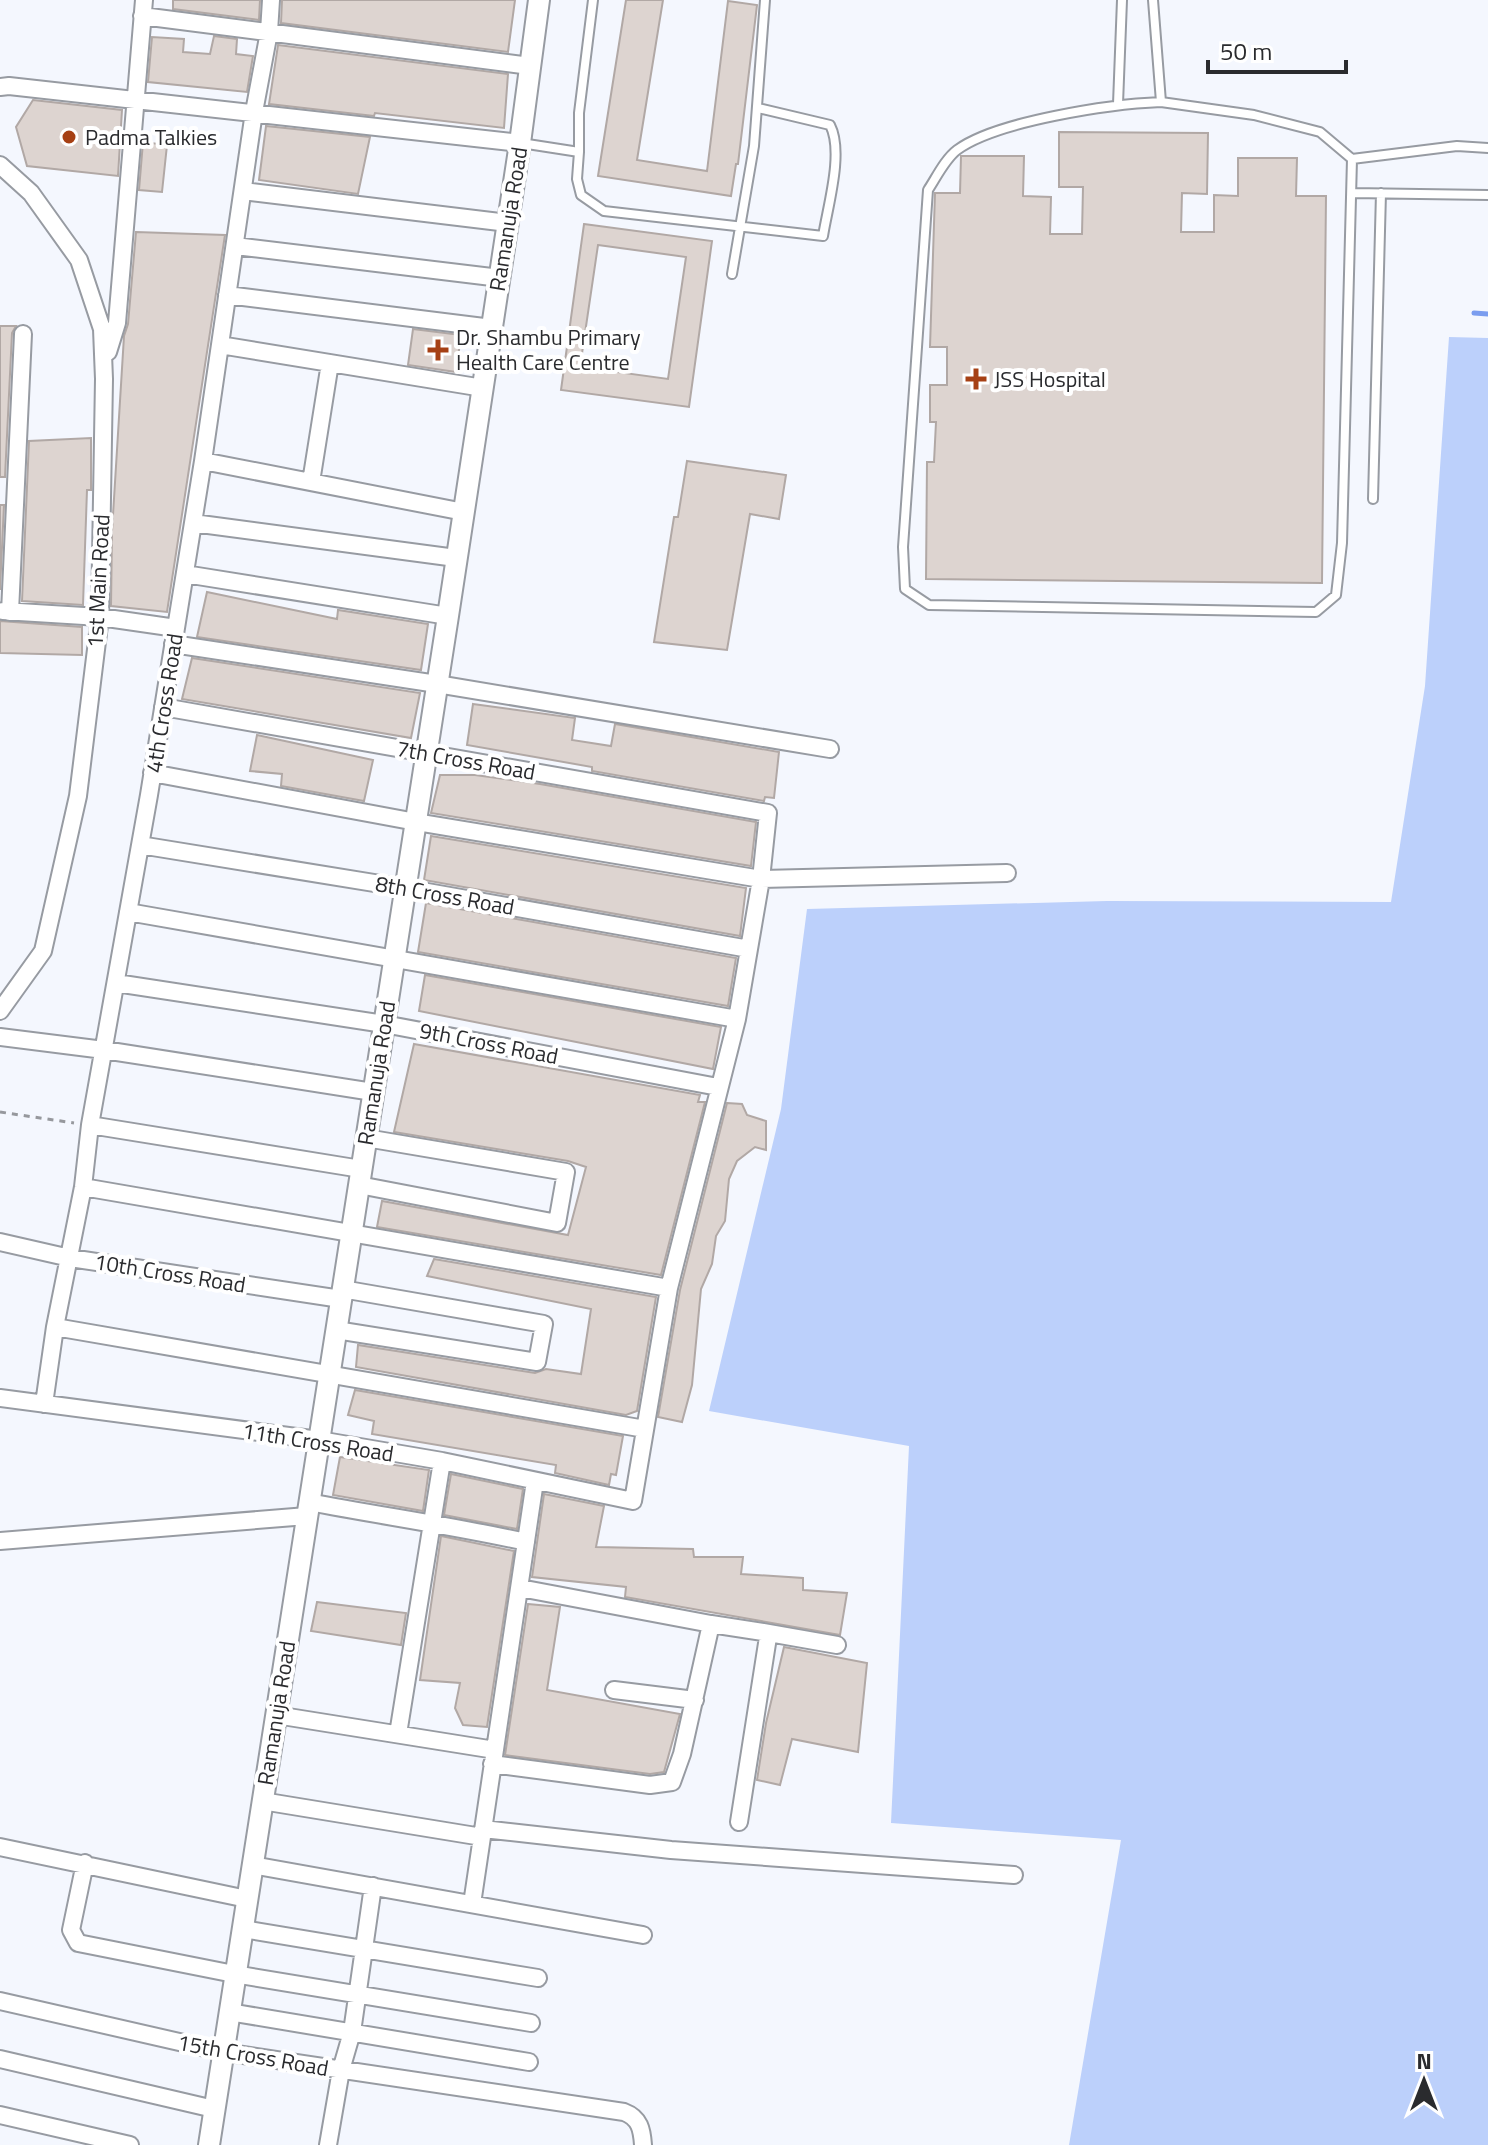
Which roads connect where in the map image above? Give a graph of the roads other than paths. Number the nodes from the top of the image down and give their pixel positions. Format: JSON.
{"nodes":[{"id":1,"x":271,"y":0,"type":"edge"},
{"id":2,"x":539,"y":0,"type":"edge"},
{"id":3,"x":593,"y":0,"type":"edge"},
{"id":4,"x":765,"y":0,"type":"edge"},
{"id":5,"x":1122,"y":0,"type":"edge"},
{"id":6,"x":1153,"y":0,"type":"edge"},
{"id":7,"x":143,"y":8,"type":"edge"},
{"id":8,"x":269,"y":32,"type":"junction"},
{"id":9,"x":530,"y":66,"type":"junction"},
{"id":10,"x":0,"y":87,"type":"edge"},
{"id":11,"x":134,"y":99,"type":"junction"},
{"id":12,"x":1161,"y":102,"type":"junction"},
{"id":13,"x":1118,"y":104,"type":"junction"},
{"id":14,"x":758,"y":108,"type":"junction"},
{"id":15,"x":254,"y":112,"type":"junction"},
{"id":16,"x":520,"y":143,"type":"junction"},
{"id":17,"x":1488,"y":148,"type":"edge"},
{"id":18,"x":579,"y":152,"type":"junction"},
{"id":19,"x":1352,"y":159,"type":"junction"},
{"id":20,"x":0,"y":165,"type":"edge"},
{"id":21,"x":243,"y":191,"type":"junction"},
{"id":22,"x":1352,"y":193,"type":"junction"},
{"id":23,"x":1381,"y":193,"type":"junction"},
{"id":24,"x":1488,"y":195,"type":"edge"},
{"id":25,"x":508,"y":223,"type":"junction"},
{"id":26,"x":741,"y":226,"type":"junction"},
{"id":27,"x":235,"y":246,"type":"junction"},
{"id":28,"x":732,"y":274,"type":"dead end"},
{"id":29,"x":500,"y":278,"type":"junction"},
{"id":30,"x":227,"y":295,"type":"junction"},
{"id":31,"x":492,"y":328,"type":"junction"},
{"id":32,"x":23,"y":334,"type":"dead end"},
{"id":33,"x":220,"y":345,"type":"junction"},
{"id":34,"x":330,"y":363,"type":"junction"},
{"id":35,"x":103,"y":365,"type":"junction"},
{"id":36,"x":483,"y":388,"type":"junction"},
{"id":37,"x":203,"y":461,"type":"junction"},
{"id":38,"x":311,"y":482,"type":"junction"},
{"id":39,"x":1373,"y":499,"type":"dead end"},
{"id":40,"x":464,"y":512,"type":"junction"},
{"id":41,"x":193,"y":523,"type":"junction"},
{"id":42,"x":456,"y":558,"type":"junction"},
{"id":43,"x":185,"y":574,"type":"junction"},
{"id":44,"x":5,"y":611,"type":"edge"},
{"id":45,"x":448,"y":616,"type":"junction"},
{"id":46,"x":100,"y":617,"type":"junction"},
{"id":47,"x":175,"y":636,"type":"junction"},
{"id":48,"x":437,"y":684,"type":"junction"},
{"id":49,"x":163,"y":707,"type":"junction"},
{"id":50,"x":830,"y":749,"type":"dead end"},
{"id":51,"x":426,"y":753,"type":"junction"},
{"id":52,"x":152,"y":773,"type":"junction"},
{"id":53,"x":416,"y":822,"type":"junction"},
{"id":54,"x":140,"y":845,"type":"junction"},
{"id":55,"x":1007,"y":873,"type":"dead end"},
{"id":56,"x":761,"y":879,"type":"junction"},
{"id":57,"x":405,"y":888,"type":"junction"},
{"id":58,"x":128,"y":912,"type":"junction"},
{"id":59,"x":749,"y":949,"type":"junction"},
{"id":60,"x":394,"y":959,"type":"junction"},
{"id":61,"x":116,"y":983,"type":"junction"},
{"id":62,"x":0,"y":1011,"type":"edge"},
{"id":63,"x":737,"y":1019,"type":"junction"},
{"id":64,"x":384,"y":1024,"type":"junction"},
{"id":65,"x":0,"y":1037,"type":"edge"},
{"id":66,"x":104,"y":1050,"type":"junction"},
{"id":67,"x":718,"y":1087,"type":"junction"},
{"id":68,"x":373,"y":1092,"type":"junction"},
{"id":69,"x":90,"y":1125,"type":"junction"},
{"id":70,"x":366,"y":1138,"type":"junction"},
{"id":71,"x":360,"y":1177,"type":"junction"},
{"id":72,"x":83,"y":1187,"type":"junction"},
{"id":73,"x":351,"y":1233,"type":"junction"},
{"id":74,"x":0,"y":1242,"type":"edge"},
{"id":75,"x":70,"y":1258,"type":"junction"},
{"id":76,"x":669,"y":1288,"type":"junction"},
{"id":77,"x":342,"y":1294,"type":"junction"},
{"id":78,"x":55,"y":1327,"type":"junction"},
{"id":79,"x":336,"y":1330,"type":"junction"},
{"id":80,"x":329,"y":1375,"type":"junction"},
{"id":81,"x":0,"y":1398,"type":"edge"},
{"id":82,"x":44,"y":1404,"type":"junction"},
{"id":83,"x":645,"y":1429,"type":"junction"},
{"id":84,"x":319,"y":1440,"type":"junction"},
{"id":85,"x":442,"y":1461,"type":"junction"},
{"id":86,"x":535,"y":1481,"type":"junction"},
{"id":87,"x":308,"y":1509,"type":"junction"},
{"id":88,"x":431,"y":1525,"type":"junction"},
{"id":89,"x":0,"y":1541,"type":"edge"},
{"id":90,"x":526,"y":1542,"type":"junction"},
{"id":91,"x":520,"y":1588,"type":"junction"},
{"id":92,"x":711,"y":1624,"type":"junction"},
{"id":93,"x":763,"y":1632,"type":"junction"},
{"id":94,"x":837,"y":1645,"type":"dead end"},
{"id":95,"x":614,"y":1690,"type":"dead end"},
{"id":96,"x":695,"y":1700,"type":"junction"},
{"id":97,"x":276,"y":1715,"type":"junction"},
{"id":98,"x":398,"y":1734,"type":"junction"},
{"id":99,"x":494,"y":1757,"type":"junction"},
{"id":100,"x":262,"y":1801,"type":"junction"},
{"id":101,"x":739,"y":1822,"type":"dead end"},
{"id":102,"x":483,"y":1833,"type":"junction"},
{"id":103,"x":0,"y":1847,"type":"edge"},
{"id":104,"x":85,"y":1863,"type":"junction"},
{"id":105,"x":252,"y":1865,"type":"junction"},
{"id":106,"x":1014,"y":1875,"type":"dead end"},
{"id":107,"x":373,"y":1886,"type":"junction"},
{"id":108,"x":247,"y":1899,"type":"junction"},
{"id":109,"x":472,"y":1904,"type":"junction"},
{"id":110,"x":243,"y":1929,"type":"junction"},
{"id":111,"x":643,"y":1935,"type":"dead end"},
{"id":112,"x":362,"y":1947,"type":"junction"},
{"id":113,"x":234,"y":1974,"type":"junction"},
{"id":114,"x":538,"y":1978,"type":"dead end"},
{"id":115,"x":357,"y":1994,"type":"junction"},
{"id":116,"x":0,"y":2001,"type":"edge"},
{"id":117,"x":229,"y":2012,"type":"junction"},
{"id":118,"x":531,"y":2023,"type":"dead end"},
{"id":119,"x":350,"y":2032,"type":"junction"},
{"id":120,"x":223,"y":2052,"type":"junction"},
{"id":121,"x":0,"y":2059,"type":"edge"},
{"id":122,"x":529,"y":2062,"type":"dead end"},
{"id":123,"x":341,"y":2070,"type":"junction"},
{"id":124,"x":214,"y":2109,"type":"junction"},
{"id":125,"x":0,"y":2115,"type":"edge"},
{"id":126,"x":130,"y":2145,"type":"edge"},
{"id":127,"x":209,"y":2145,"type":"edge"},
{"id":128,"x":328,"y":2145,"type":"edge"},
{"id":129,"x":643,"y":2145,"type":"edge"}],
"edges":[{"from":1,"to":8,"type":"street","name":"4th Cross Road"},
{"from":2,"to":9,"type":"street","name":"Ramanuja Road"},
{"from":3,"to":18,"type":"lane"},
{"from":4,"to":14,"type":"lane"},
{"from":5,"to":13,"type":"lane"},
{"from":6,"to":12,"type":"lane"},
{"from":7,"to":8,"type":"street"},
{"from":7,"to":11,"type":"street"},
{"from":8,"to":9,"type":"street"},
{"from":8,"to":15,"type":"street","name":"4th Cross Road"},
{"from":9,"to":16,"type":"street","name":"Ramanuja Road"},
{"from":10,"to":11,"type":"street"},
{"from":11,"to":15,"type":"street"},
{"from":11,"to":35,"type":"street"},
{"from":12,"to":13,"type":"lane"},
{"from":12,"to":19,"type":"lane"},
{"from":13,"to":22,"type":"lane"},
{"from":14,"to":26,"type":"lane"},
{"from":14,"to":26,"type":"lane"},
{"from":15,"to":16,"type":"street"},
{"from":15,"to":21,"type":"street","name":"4th Cross Road"},
{"from":16,"to":18,"type":"lane"},
{"from":16,"to":25,"type":"street","name":"Ramanuja Road"},
{"from":17,"to":19,"type":"lane"},
{"from":18,"to":26,"type":"lane"},
{"from":19,"to":22,"type":"lane"},
{"from":20,"to":35,"type":"street","name":"1st Main Road"},
{"from":21,"to":25,"type":"street"},
{"from":21,"to":27,"type":"street","name":"4th Cross Road"},
{"from":22,"to":23,"type":"lane"},
{"from":23,"to":24,"type":"lane"},
{"from":23,"to":39,"type":"lane"},
{"from":25,"to":29,"type":"street","name":"Ramanuja Road"},
{"from":26,"to":28,"type":"lane"},
{"from":27,"to":29,"type":"street"},
{"from":27,"to":30,"type":"street","name":"4th Cross Road"},
{"from":29,"to":31,"type":"street","name":"Ramanuja Road"},
{"from":30,"to":31,"type":"street"},
{"from":30,"to":33,"type":"street","name":"4th Cross Road"},
{"from":31,"to":36,"type":"street","name":"Ramanuja Road"},
{"from":32,"to":44,"type":"street"},
{"from":33,"to":34,"type":"street"},
{"from":33,"to":37,"type":"street","name":"4th Cross Road"},
{"from":34,"to":36,"type":"street"},
{"from":34,"to":38,"type":"street"},
{"from":35,"to":46,"type":"street","name":"1st Main Road"},
{"from":36,"to":40,"type":"street","name":"Ramanuja Road"},
{"from":37,"to":38,"type":"street"},
{"from":37,"to":41,"type":"street","name":"4th Cross Road"},
{"from":38,"to":40,"type":"street"},
{"from":40,"to":42,"type":"street","name":"Ramanuja Road"},
{"from":41,"to":42,"type":"street"},
{"from":41,"to":43,"type":"street","name":"4th Cross Road"},
{"from":42,"to":45,"type":"street","name":"Ramanuja Road"},
{"from":43,"to":45,"type":"street"},
{"from":43,"to":47,"type":"street","name":"4th Cross Road"},
{"from":44,"to":46,"type":"street"},
{"from":45,"to":48,"type":"street","name":"Ramanuja Road"},
{"from":46,"to":47,"type":"street"},
{"from":46,"to":62,"type":"street","name":"1st Main Road"},
{"from":47,"to":48,"type":"street"},
{"from":47,"to":49,"type":"street","name":"4th Cross Road"},
{"from":48,"to":50,"type":"street"},
{"from":48,"to":51,"type":"street","name":"Ramanuja Road"},
{"from":49,"to":51,"type":"street","name":"7th Cross Road"},
{"from":49,"to":52,"type":"street","name":"4th Cross Road"},
{"from":51,"to":53,"type":"street","name":"Ramanuja Road"},
{"from":51,"to":56,"type":"street","name":"7th Cross Road"},
{"from":52,"to":53,"type":"street"},
{"from":52,"to":54,"type":"street","name":"4th Cross Road"},
{"from":53,"to":56,"type":"street"},
{"from":53,"to":57,"type":"street","name":"Ramanuja Road"},
{"from":54,"to":57,"type":"street","name":"8th Cross Road"},
{"from":54,"to":58,"type":"street","name":"4th Cross Road"},
{"from":55,"to":56,"type":"street"},
{"from":56,"to":59,"type":"street"},
{"from":57,"to":59,"type":"street","name":"8th Cross Road"},
{"from":57,"to":60,"type":"street","name":"Ramanuja Road"},
{"from":58,"to":60,"type":"street"},
{"from":58,"to":61,"type":"street","name":"4th Cross Road"},
{"from":59,"to":63,"type":"street"},
{"from":60,"to":63,"type":"street"},
{"from":60,"to":64,"type":"street","name":"Ramanuja Road"},
{"from":61,"to":64,"type":"street","name":"9th Cross Road"},
{"from":61,"to":66,"type":"street","name":"4th Cross Road"},
{"from":63,"to":67,"type":"street"},
{"from":64,"to":67,"type":"street","name":"9th Cross Road"},
{"from":64,"to":68,"type":"street","name":"Ramanuja Road"},
{"from":65,"to":66,"type":"street"},
{"from":66,"to":68,"type":"street"},
{"from":66,"to":69,"type":"street","name":"4th Cross Road"},
{"from":67,"to":76,"type":"street"},
{"from":68,"to":70,"type":"street","name":"Ramanuja Road"},
{"from":69,"to":71,"type":"street"},
{"from":69,"to":72,"type":"street","name":"4th Cross Road"},
{"from":70,"to":71,"type":"street","name":"Ramanuja Road"},
{"from":70,"to":71,"type":"street"},
{"from":71,"to":73,"type":"street","name":"Ramanuja Road"},
{"from":72,"to":73,"type":"street"},
{"from":72,"to":75,"type":"street","name":"4th Cross Road"},
{"from":73,"to":76,"type":"street"},
{"from":73,"to":77,"type":"street","name":"Ramanuja Road"},
{"from":74,"to":75,"type":"street","name":"10th Cross Road"},
{"from":75,"to":77,"type":"street","name":"10th Cross Road"},
{"from":75,"to":78,"type":"street","name":"4th Cross Road"},
{"from":76,"to":83,"type":"street"},
{"from":77,"to":79,"type":"street","name":"Ramanuja Road"},
{"from":77,"to":79,"type":"street","name":"10th Cross Road"},
{"from":78,"to":80,"type":"street"},
{"from":78,"to":82,"type":"street","name":"4th Cross Road"},
{"from":79,"to":80,"type":"street","name":"Ramanuja Road"},
{"from":80,"to":83,"type":"street"},
{"from":80,"to":84,"type":"street","name":"Ramanuja Road"},
{"from":81,"to":82,"type":"street","name":"11th Cross Road"},
{"from":82,"to":84,"type":"street","name":"11th Cross Road"},
{"from":83,"to":86,"type":"street","name":"11th Cross Road"},
{"from":84,"to":85,"type":"street","name":"11th Cross Road"},
{"from":84,"to":87,"type":"street","name":"Ramanuja Road"},
{"from":85,"to":86,"type":"street","name":"11th Cross Road"},
{"from":85,"to":88,"type":"street"},
{"from":86,"to":90,"type":"street"},
{"from":87,"to":88,"type":"street"},
{"from":87,"to":89,"type":"street"},
{"from":87,"to":97,"type":"street","name":"Ramanuja Road"},
{"from":88,"to":90,"type":"street"},
{"from":88,"to":98,"type":"street"},
{"from":90,"to":91,"type":"street"},
{"from":91,"to":92,"type":"street"},
{"from":91,"to":99,"type":"street"},
{"from":92,"to":93,"type":"street"},
{"from":92,"to":96,"type":"street"},
{"from":93,"to":94,"type":"street"},
{"from":93,"to":101,"type":"street"},
{"from":95,"to":96,"type":"street"},
{"from":96,"to":99,"type":"street"},
{"from":97,"to":98,"type":"street"},
{"from":97,"to":100,"type":"street","name":"Ramanuja Road"},
{"from":98,"to":99,"type":"street"},
{"from":99,"to":102,"type":"street"},
{"from":100,"to":102,"type":"street"},
{"from":100,"to":105,"type":"street","name":"Ramanuja Road"},
{"from":102,"to":106,"type":"street"},
{"from":102,"to":109,"type":"street"},
{"from":103,"to":104,"type":"street"},
{"from":104,"to":108,"type":"street"},
{"from":104,"to":113,"type":"street"},
{"from":105,"to":107,"type":"street"},
{"from":105,"to":108,"type":"street","name":"Ramanuja Road"},
{"from":107,"to":109,"type":"street"},
{"from":107,"to":112,"type":"street"},
{"from":108,"to":110,"type":"street","name":"Ramanuja Road"},
{"from":109,"to":111,"type":"street"},
{"from":110,"to":112,"type":"street"},
{"from":110,"to":113,"type":"street","name":"Ramanuja Road"},
{"from":112,"to":114,"type":"street"},
{"from":112,"to":115,"type":"street"},
{"from":113,"to":115,"type":"street"},
{"from":113,"to":117,"type":"street","name":"Ramanuja Road"},
{"from":115,"to":118,"type":"street"},
{"from":115,"to":119,"type":"street"},
{"from":116,"to":120,"type":"street","name":"15th Cross Road"},
{"from":117,"to":119,"type":"street"},
{"from":117,"to":120,"type":"street","name":"Ramanuja Road"},
{"from":119,"to":122,"type":"street"},
{"from":119,"to":123,"type":"street"},
{"from":120,"to":123,"type":"street","name":"15th Cross Road"},
{"from":120,"to":124,"type":"street","name":"Ramanuja Road"},
{"from":121,"to":124,"type":"street"},
{"from":123,"to":128,"type":"street"},
{"from":123,"to":129,"type":"street","name":"15th Cross Road"},
{"from":124,"to":127,"type":"street","name":"Ramanuja Road"},
{"from":125,"to":126,"type":"street"}]}
